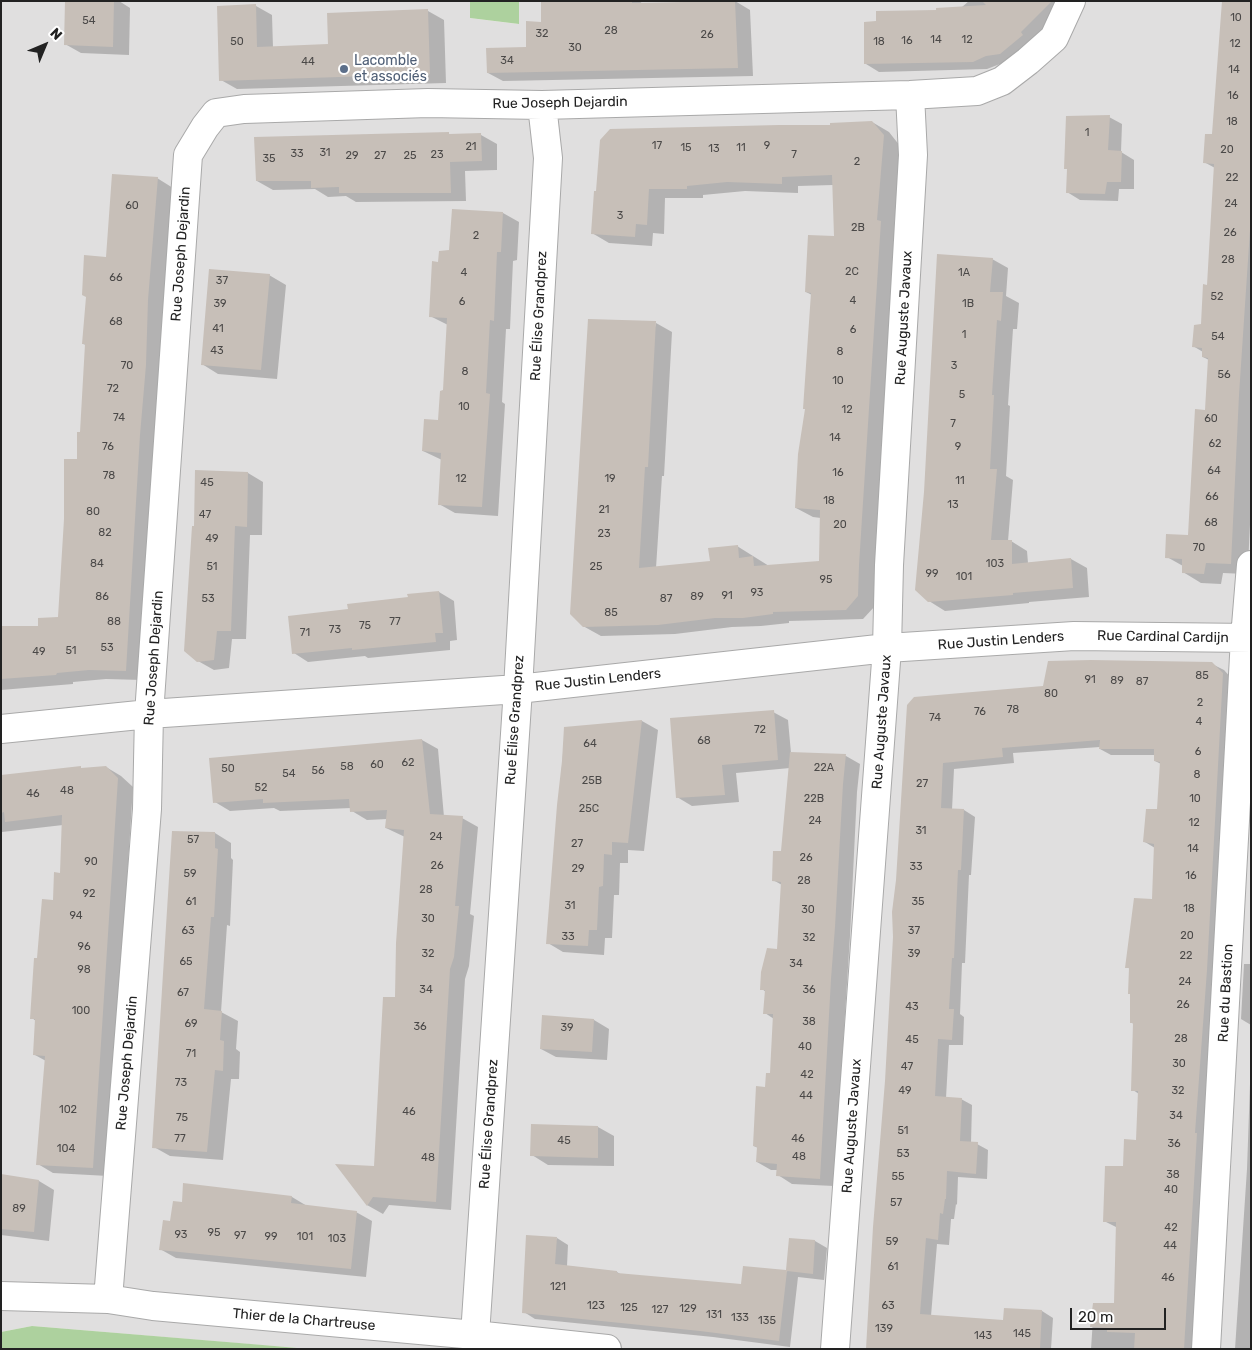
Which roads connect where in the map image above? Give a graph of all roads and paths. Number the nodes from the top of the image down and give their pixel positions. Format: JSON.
{"nodes":[{"id":1,"x":1072,"y":1,"type":"edge"},
{"id":2,"x":910,"y":96,"type":"junction"},
{"id":3,"x":542,"y":105,"type":"junction"},
{"id":4,"x":1251,"y":565,"type":"edge"},
{"id":5,"x":1074,"y":636,"type":"joint"},
{"id":6,"x":1248,"y":638,"type":"edge"},
{"id":7,"x":887,"y":648,"type":"junction"},
{"id":8,"x":518,"y":688,"type":"junction"},
{"id":9,"x":150,"y":714,"type":"junction"},
{"id":10,"x":1,"y":729,"type":"edge"},
{"id":11,"x":1,"y":1296,"type":"edge"},
{"id":12,"x":108,"y":1298,"type":"junction"},
{"id":13,"x":475,"y":1335,"type":"junction"},
{"id":14,"x":607,"y":1349,"type":"edge"},
{"id":15,"x":835,"y":1349,"type":"edge"},
{"id":16,"x":1206,"y":1349,"type":"edge"}],
"edges":[{"from":1,"to":2,"type":"street","name":"Rue Joseph Dejardin"},
{"from":2,"to":3,"type":"street","name":"Rue Joseph Dejardin"},
{"from":2,"to":7,"type":"street","name":"Rue Auguste Javaux"},
{"from":3,"to":8,"type":"street","name":"Rue Élise Grandprez"},
{"from":3,"to":9,"type":"street","name":"Rue Joseph Dejardin"},
{"from":4,"to":6,"type":"street","name":"Rue du Bastion"},
{"from":5,"to":6,"type":"street","name":"Rue Cardinal Cardijn"},
{"from":5,"to":7,"type":"street","name":"Rue Justin Lenders"},
{"from":6,"to":16,"type":"street","name":"Rue du Bastion"},
{"from":7,"to":8,"type":"street","name":"Rue Justin Lenders"},
{"from":7,"to":15,"type":"street","name":"Rue Auguste Javaux"},
{"from":8,"to":9,"type":"street","name":"Rue Justin Lenders"},
{"from":8,"to":13,"type":"street","name":"Rue Élise Grandprez"},
{"from":9,"to":10,"type":"street","name":"Rue Justin Lenders"},
{"from":9,"to":12,"type":"street","name":"Rue Joseph Dejardin"},
{"from":11,"to":12,"type":"street","name":"Thier de la Chartreuse"},
{"from":12,"to":13,"type":"street","name":"Thier de la Chartreuse"},
{"from":13,"to":14,"type":"street","name":"Thier de la Chartreuse"}]}
